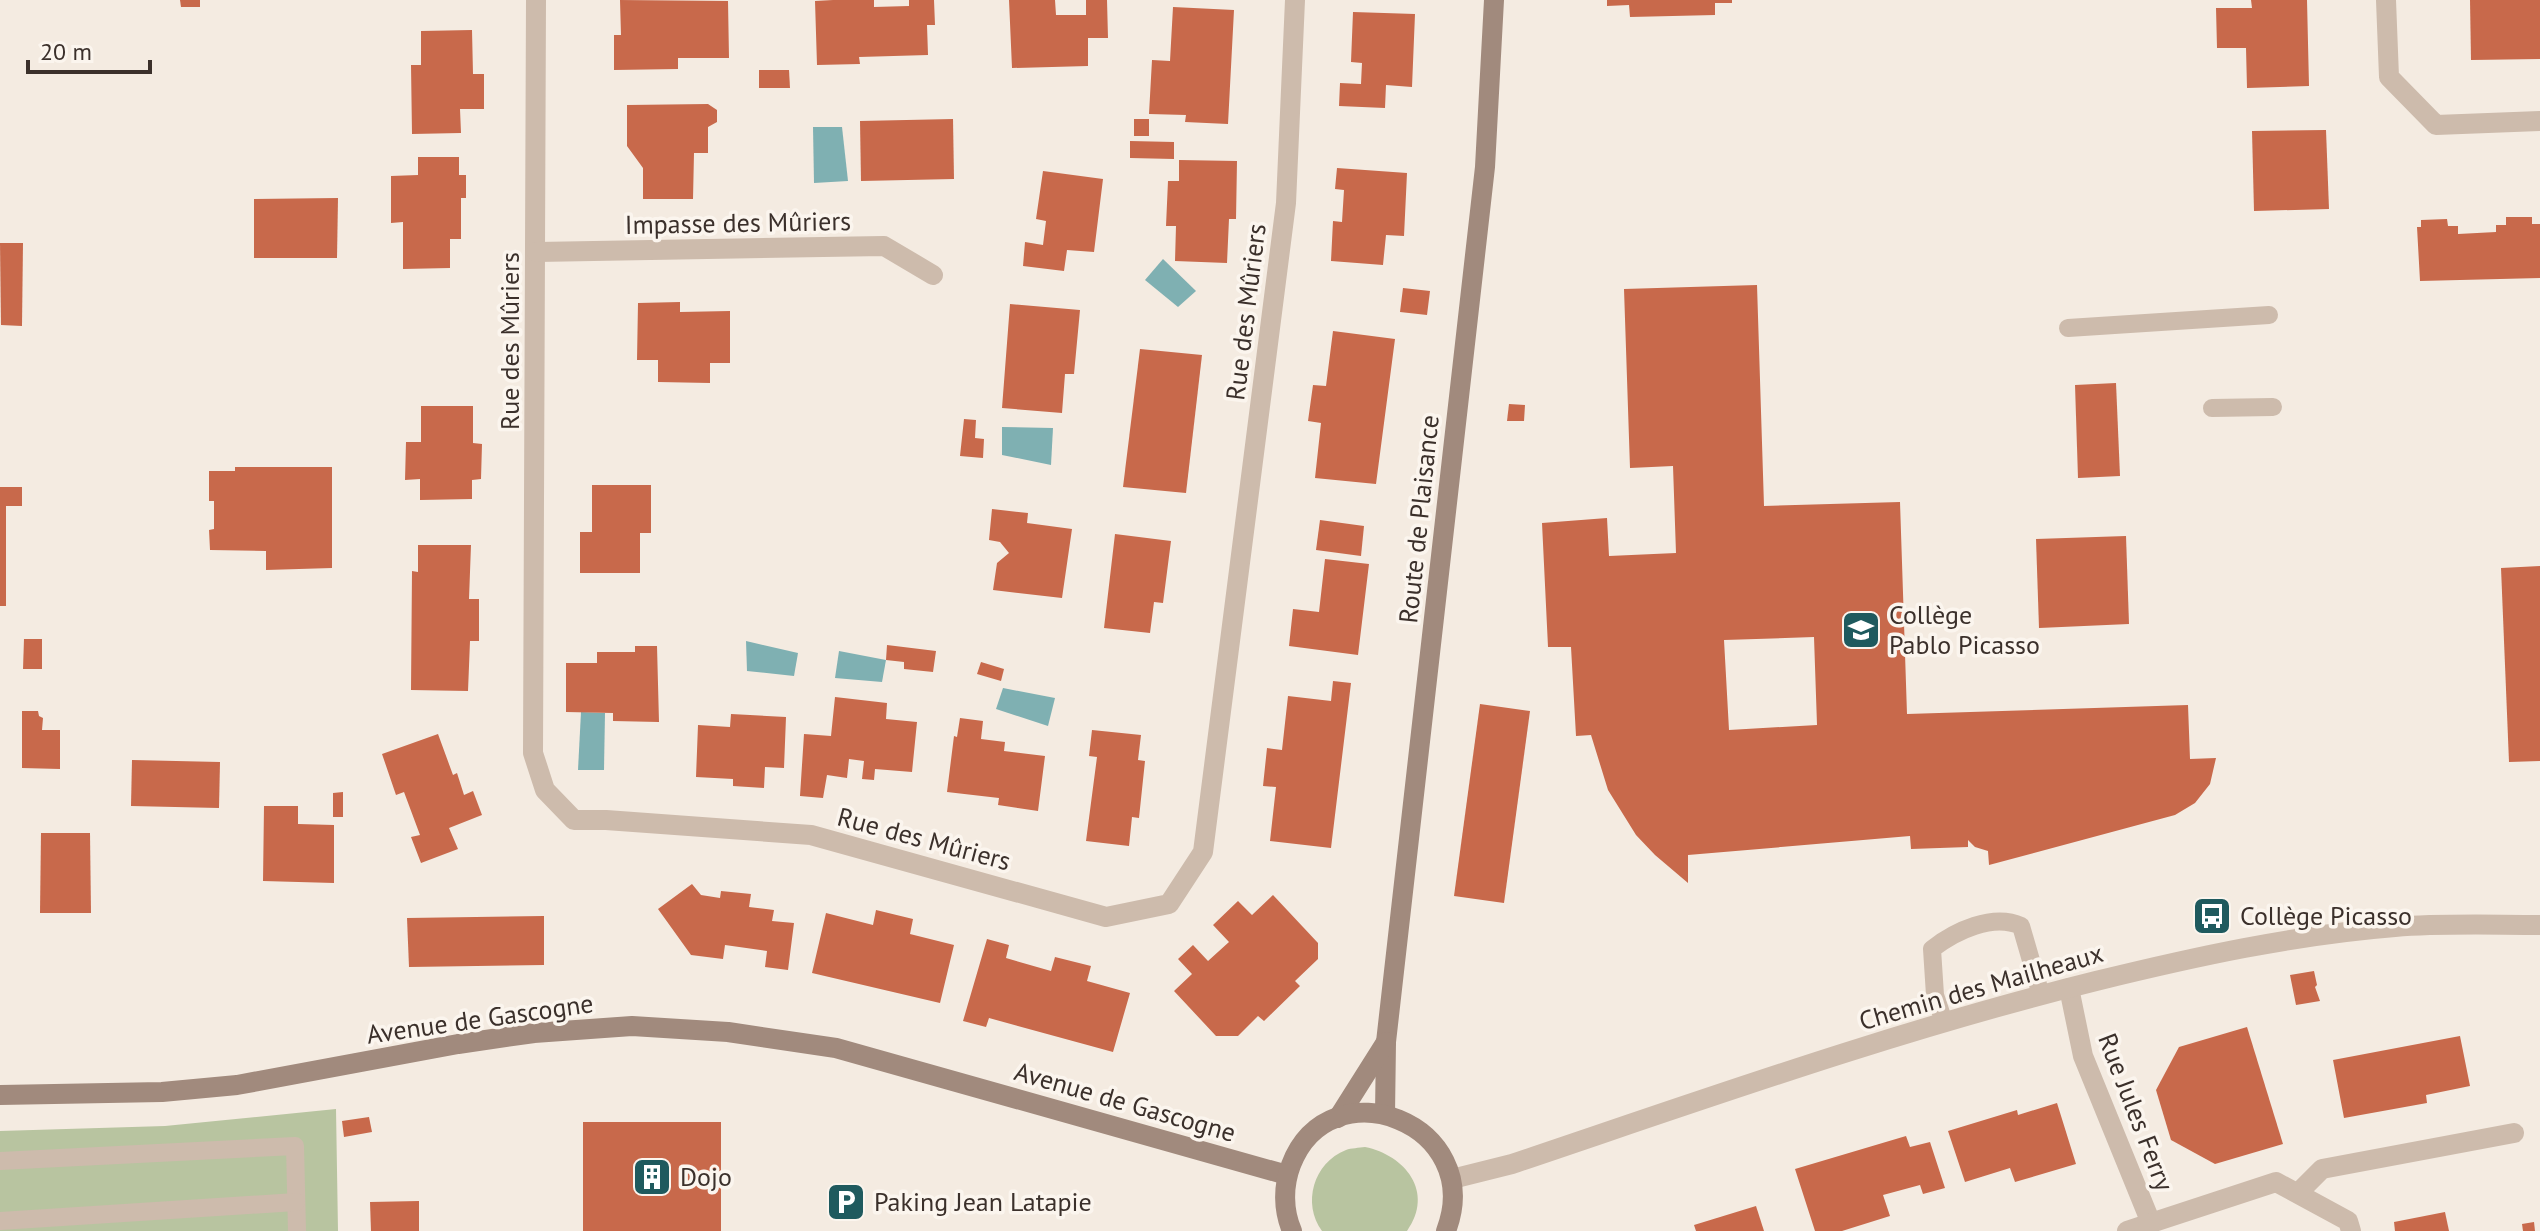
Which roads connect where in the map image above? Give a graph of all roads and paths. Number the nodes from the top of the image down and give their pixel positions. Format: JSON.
{"nodes":[{"id":1,"x":536,"y":0,"type":"edge"},
{"id":2,"x":1295,"y":0,"type":"edge"},
{"id":3,"x":1494,"y":0,"type":"edge"},
{"id":4,"x":2386,"y":0,"type":"edge"},
{"id":5,"x":2540,"y":121,"type":"edge"},
{"id":6,"x":537,"y":252,"type":"junction"},
{"id":7,"x":933,"y":275,"type":"dead end"},
{"id":8,"x":2269,"y":315,"type":"dead end"},
{"id":9,"x":2068,"y":328,"type":"dead end"},
{"id":10,"x":2273,"y":407,"type":"dead end"},
{"id":11,"x":2212,"y":408,"type":"dead end"},
{"id":12,"x":2540,"y":925,"type":"edge"},
{"id":13,"x":2069,"y":988,"type":"junction"},
{"id":14,"x":2041,"y":995,"type":"junction"},
{"id":15,"x":1944,"y":1022,"type":"junction"},
{"id":16,"x":1386,"y":1042,"type":"junction"},
{"id":17,"x":0,"y":1095,"type":"edge"},
{"id":18,"x":1385,"y":1114,"type":"junction"},
{"id":19,"x":1338,"y":1118,"type":"junction"},
{"id":20,"x":2514,"y":1133,"type":"dead end"},
{"id":21,"x":0,"y":1161,"type":"edge"},
{"id":22,"x":1287,"y":1175,"type":"junction"},
{"id":23,"x":1452,"y":1179,"type":"junction"},
{"id":24,"x":2298,"y":1193,"type":"junction"},
{"id":25,"x":296,"y":1202,"type":"junction"},
{"id":26,"x":0,"y":1221,"type":"edge"},
{"id":27,"x":2151,"y":1223,"type":"junction"},
{"id":28,"x":297,"y":1231,"type":"edge"},
{"id":29,"x":1292,"y":1231,"type":"edge"},
{"id":30,"x":1446,"y":1231,"type":"edge"},
{"id":31,"x":2127,"y":1231,"type":"edge"},
{"id":32,"x":2351,"y":1231,"type":"edge"}],
"edges":[{"from":1,"to":6,"type":"street","name":"Rue des Mûriers"},
{"from":2,"to":6,"type":"street","name":"Rue des Mûriers"},
{"from":3,"to":16,"type":"main road","name":"Route de Plaisance"},
{"from":4,"to":5,"type":"street"},
{"from":6,"to":7,"type":"street","name":"Impasse des Mûriers"},
{"from":8,"to":9,"type":"lane"},
{"from":10,"to":11,"type":"lane"},
{"from":12,"to":13,"type":"street","name":"Chemin des Mailheaux"},
{"from":13,"to":14,"type":"street","name":"Chemin des Mailheaux"},
{"from":13,"to":27,"type":"street","name":"Rue Jules Ferry"},
{"from":14,"to":15,"type":"street","name":"Chemin des Mailheaux"},
{"from":14,"to":15,"type":"lane"},
{"from":15,"to":23,"type":"street","name":"Chemin des Mailheaux"},
{"from":16,"to":18,"type":"main road","name":"Route de Plaisance"},
{"from":16,"to":19,"type":"main road","name":"Route de Plaisance"},
{"from":17,"to":22,"type":"main road","name":"Avenue de Gascogne"},
{"from":18,"to":19,"type":"main road"},
{"from":18,"to":23,"type":"main road"},
{"from":19,"to":22,"type":"main road"},
{"from":20,"to":24,"type":"street"},
{"from":21,"to":25,"type":"lane"},
{"from":22,"to":29,"type":"main road"},
{"from":23,"to":30,"type":"main road"},
{"from":24,"to":27,"type":"street","name":"Rue Jules Ferry"},
{"from":24,"to":32,"type":"street","name":"Rue Jules Ferry"},
{"from":25,"to":26,"type":"lane"},
{"from":25,"to":28,"type":"lane"},
{"from":27,"to":31,"type":"street"}]}
